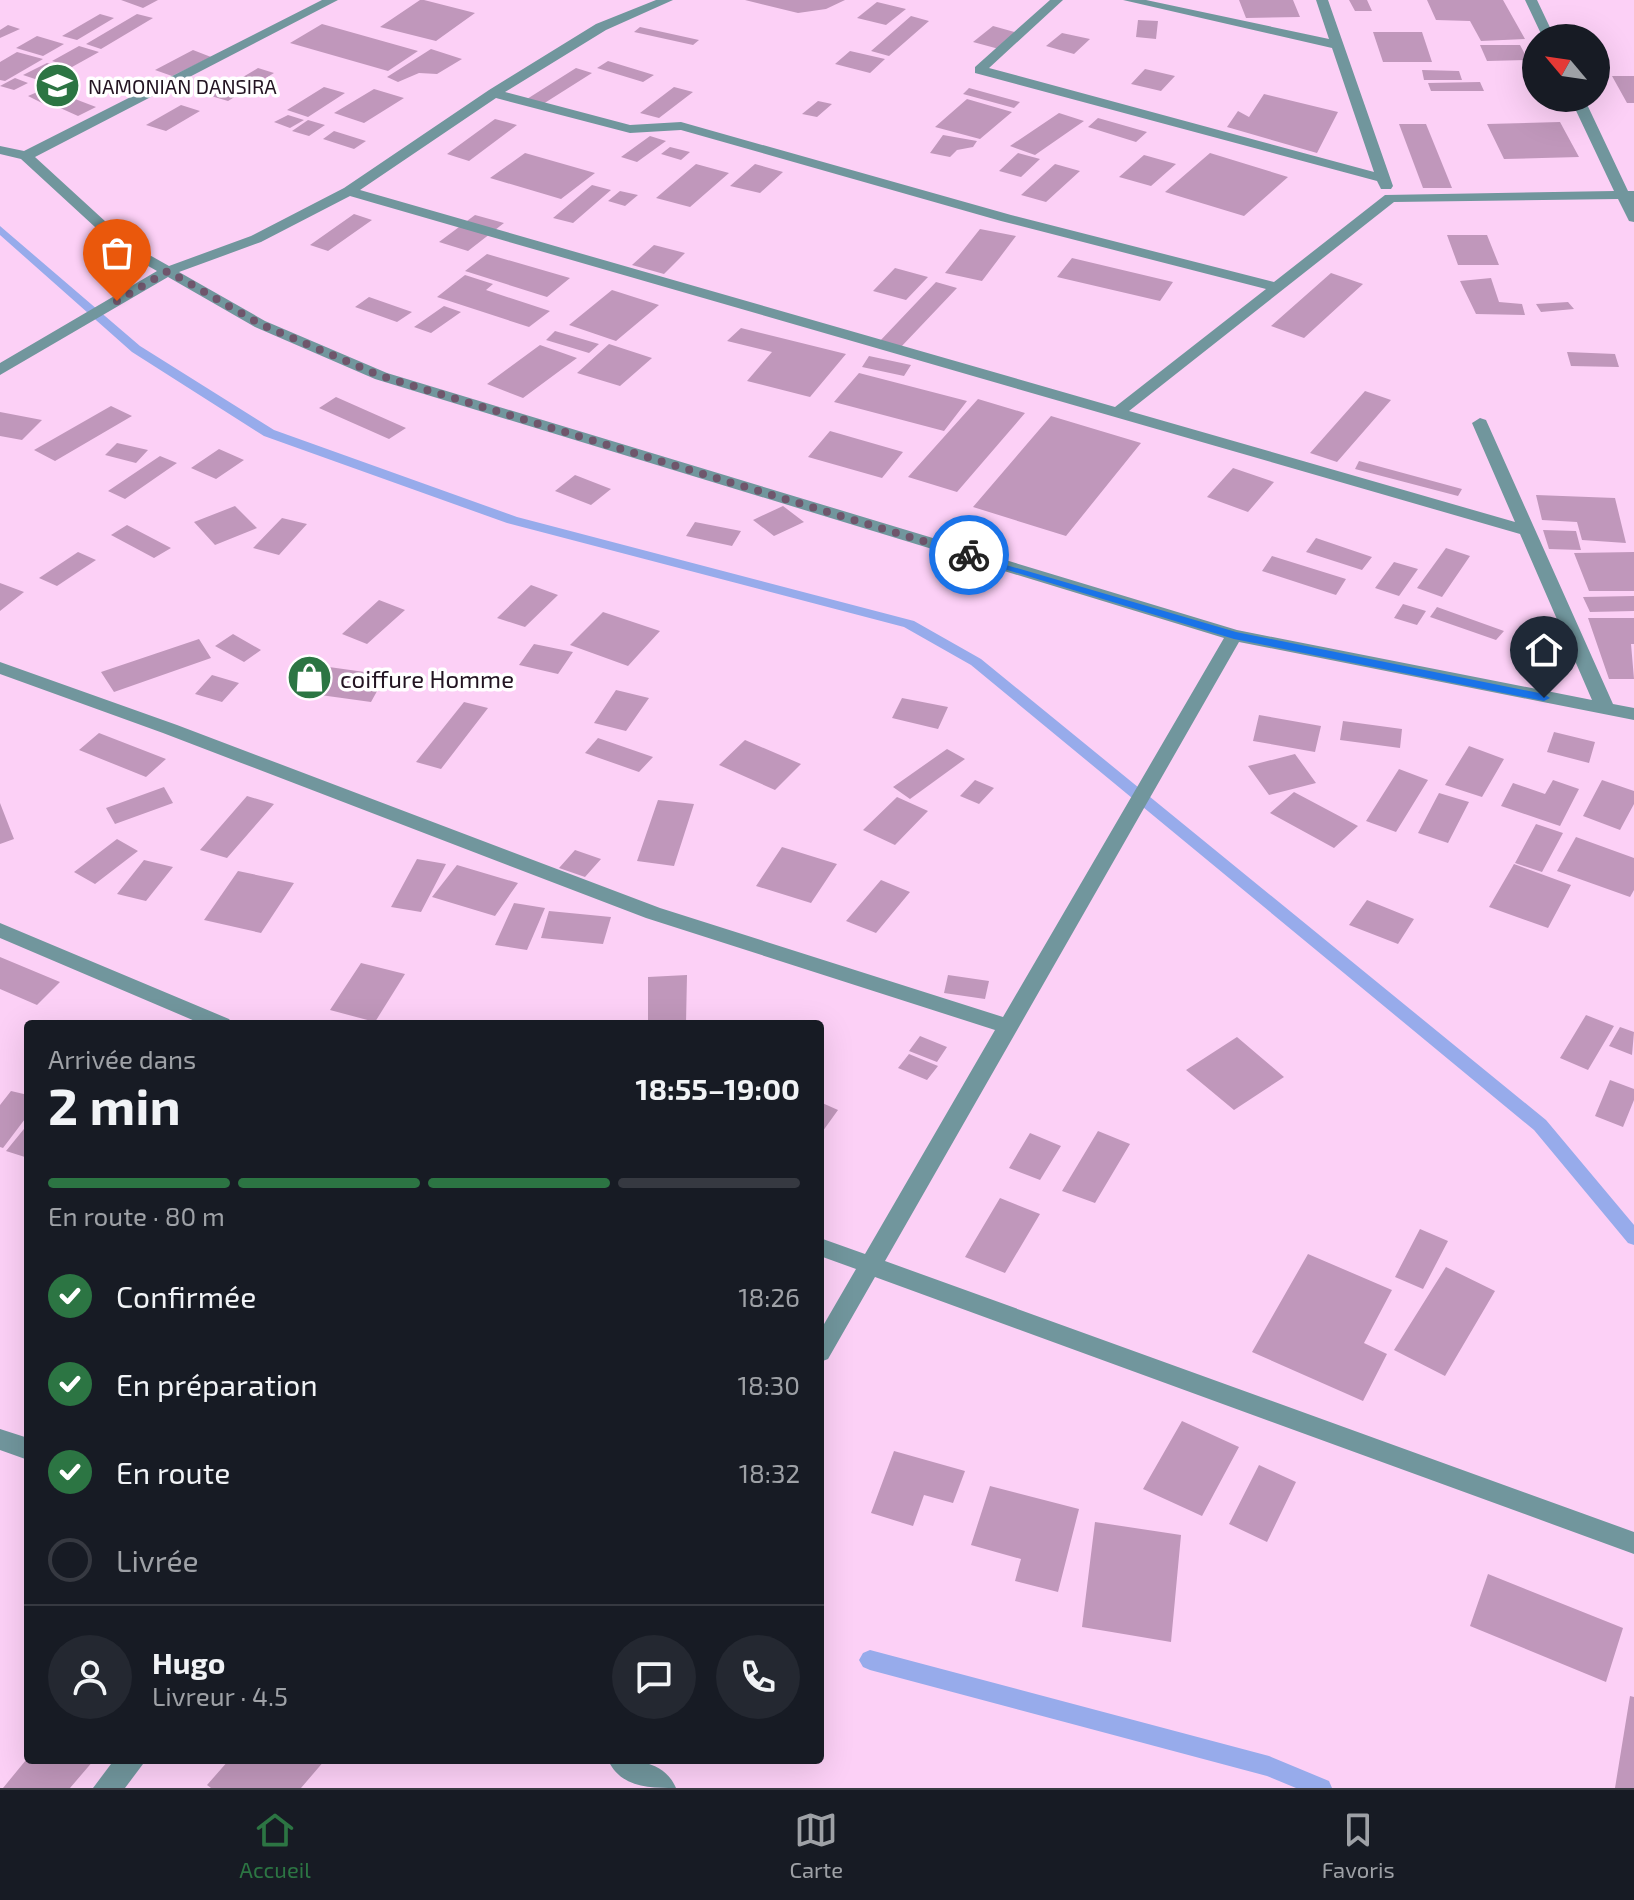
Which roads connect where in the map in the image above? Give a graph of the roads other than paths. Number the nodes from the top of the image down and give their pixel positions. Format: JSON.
{"nodes":[{"id":1,"x":332,"y":0,"type":"edge"},
{"id":2,"x":667,"y":0,"type":"edge"},
{"id":3,"x":1057,"y":0,"type":"edge"},
{"id":4,"x":1129,"y":0,"type":"edge"},
{"id":5,"x":1322,"y":0,"type":"edge"},
{"id":6,"x":1531,"y":0,"type":"edge"},
{"id":7,"x":1542,"y":24,"type":"edge"},
{"id":8,"x":1337,"y":45,"type":"junction"},
{"id":9,"x":494,"y":93,"type":"junction"},
{"id":10,"x":1585,"y":112,"type":"edge"},
{"id":11,"x":0,"y":150,"type":"edge"},
{"id":12,"x":26,"y":156,"type":"junction"},
{"id":13,"x":1382,"y":178,"type":"junction"},
{"id":14,"x":349,"y":191,"type":"junction"},
{"id":15,"x":1629,"y":195,"type":"edge"},
{"id":16,"x":1390,"y":198,"type":"junction"},
{"id":17,"x":1634,"y":218,"type":"edge"},
{"id":18,"x":168,"y":271,"type":"junction"},
{"id":19,"x":1277,"y":287,"type":"junction"},
{"id":20,"x":0,"y":370,"type":"edge"},
{"id":21,"x":1116,"y":414,"type":"junction"},
{"id":22,"x":1480,"y":423,"type":"dead end"},
{"id":23,"x":1527,"y":531,"type":"junction"},
{"id":24,"x":1234,"y":635,"type":"junction"},
{"id":25,"x":0,"y":668,"type":"edge"},
{"id":26,"x":1606,"y":710,"type":"junction"},
{"id":27,"x":1634,"y":714,"type":"edge"},
{"id":28,"x":0,"y":930,"type":"edge"},
{"id":29,"x":213,"y":1020,"type":"edge"},
{"id":30,"x":1007,"y":1026,"type":"junction"},
{"id":31,"x":824,"y":1248,"type":"edge"},
{"id":32,"x":869,"y":1265,"type":"junction"},
{"id":33,"x":824,"y":1345,"type":"edge"},
{"id":34,"x":0,"y":1439,"type":"edge"},
{"id":35,"x":24,"y":1448,"type":"edge"},
{"id":36,"x":1634,"y":1543,"type":"edge"},
{"id":37,"x":128,"y":1764,"type":"edge"},
{"id":38,"x":627,"y":1764,"type":"edge"},
{"id":39,"x":655,"y":1785,"type":"edge"},
{"id":40,"x":107,"y":1788,"type":"edge"}],
"edges":[{"from":1,"to":12,"type":"street"},
{"from":2,"to":9,"type":"street"},
{"from":3,"to":13,"type":"street"},
{"from":4,"to":8,"type":"street"},
{"from":5,"to":8,"type":"street"},
{"from":6,"to":7,"type":"street"},
{"from":8,"to":13,"type":"street"},
{"from":9,"to":14,"type":"street"},
{"from":9,"to":19,"type":"street"},
{"from":10,"to":15,"type":"street"},
{"from":11,"to":12,"type":"street"},
{"from":12,"to":18,"type":"street"},
{"from":13,"to":16,"type":"street"},
{"from":14,"to":18,"type":"street"},
{"from":14,"to":21,"type":"street"},
{"from":15,"to":16,"type":"street"},
{"from":15,"to":17,"type":"street"},
{"from":16,"to":19,"type":"street"},
{"from":18,"to":20,"type":"street"},
{"from":18,"to":24,"type":"street"},
{"from":19,"to":21,"type":"street"},
{"from":21,"to":23,"type":"street"},
{"from":22,"to":23,"type":"street"},
{"from":23,"to":26,"type":"street"},
{"from":24,"to":26,"type":"street"},
{"from":24,"to":30,"type":"street"},
{"from":25,"to":30,"type":"street"},
{"from":26,"to":27,"type":"street"},
{"from":28,"to":29,"type":"street"},
{"from":30,"to":32,"type":"street"},
{"from":31,"to":32,"type":"street"},
{"from":32,"to":33,"type":"street"},
{"from":32,"to":36,"type":"street"},
{"from":34,"to":35,"type":"street"},
{"from":37,"to":40,"type":"street"},
{"from":38,"to":39,"type":"street"}]}
